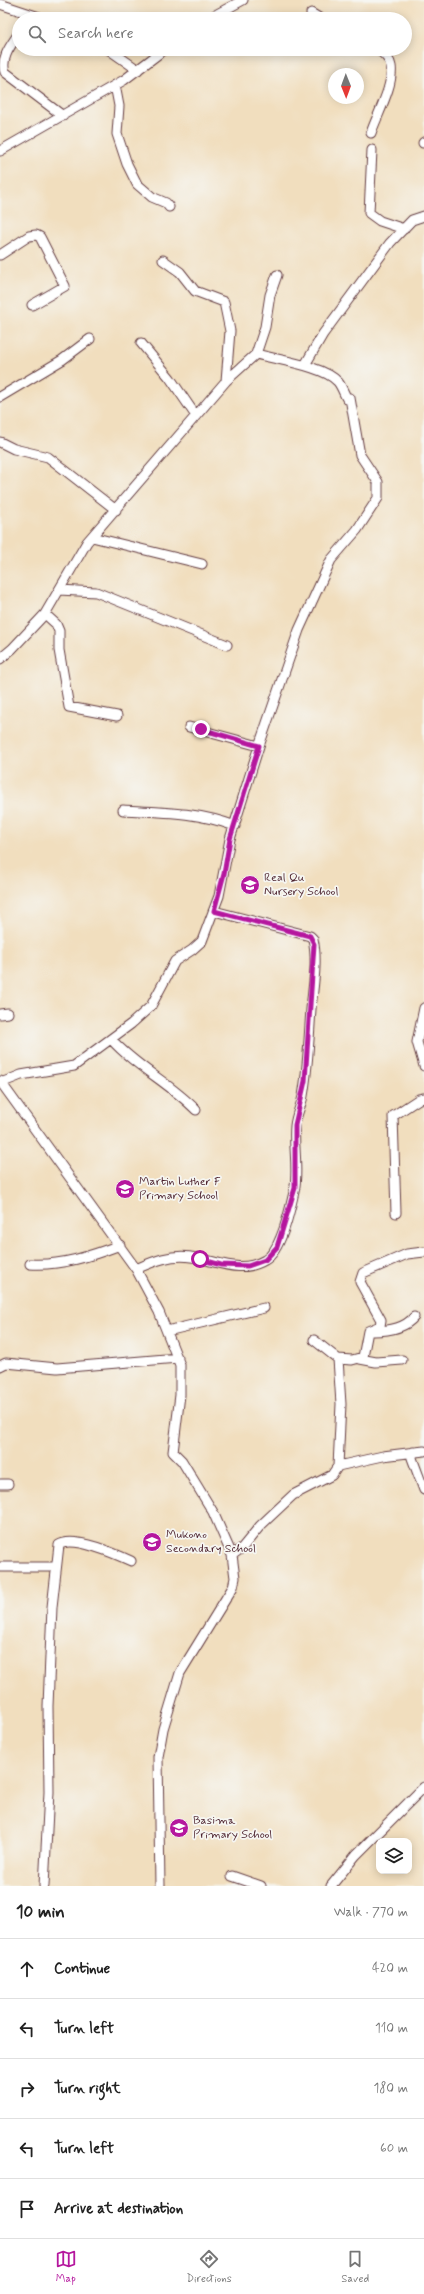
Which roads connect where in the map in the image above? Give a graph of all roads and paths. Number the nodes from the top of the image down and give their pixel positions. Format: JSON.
{"nodes":[{"id":1,"x":243,"y":0,"type":"edge"},
{"id":2,"x":0,"y":4,"type":"edge"},
{"id":3,"x":24,"y":12,"type":"edge"},
{"id":4,"x":221,"y":12,"type":"edge"},
{"id":5,"x":12,"y":43,"type":"edge"},
{"id":6,"x":118,"y":56,"type":"edge"},
{"id":7,"x":157,"y":56,"type":"edge"},
{"id":8,"x":385,"y":56,"type":"edge"},
{"id":9,"x":138,"y":70,"type":"junction"},
{"id":10,"x":115,"y":85,"type":"junction"},
{"id":11,"x":63,"y":116,"type":"junction"},
{"id":12,"x":371,"y":132,"type":"dead end"},
{"id":13,"x":372,"y":150,"type":"dead end"},
{"id":14,"x":0,"y":151,"type":"edge"},
{"id":15,"x":169,"y":207,"type":"dead end"},
{"id":16,"x":424,"y":216,"type":"edge"},
{"id":17,"x":404,"y":229,"type":"junction"},
{"id":18,"x":0,"y":255,"type":"edge"},
{"id":19,"x":163,"y":260,"type":"dead end"},
{"id":20,"x":277,"y":275,"type":"dead end"},
{"id":21,"x":32,"y":305,"type":"dead end"},
{"id":22,"x":90,"y":339,"type":"dead end"},
{"id":23,"x":141,"y":343,"type":"dead end"},
{"id":24,"x":256,"y":354,"type":"junction"},
{"id":25,"x":306,"y":365,"type":"junction"},
{"id":26,"x":226,"y":381,"type":"junction"},
{"id":27,"x":0,"y":397,"type":"edge"},
{"id":28,"x":196,"y":416,"type":"junction"},
{"id":29,"x":0,"y":442,"type":"edge"},
{"id":30,"x":116,"y":510,"type":"junction"},
{"id":31,"x":92,"y":537,"type":"junction"},
{"id":32,"x":202,"y":564,"type":"dead end"},
{"id":33,"x":60,"y":590,"type":"junction"},
{"id":34,"x":45,"y":614,"type":"junction"},
{"id":35,"x":226,"y":645,"type":"dead end"},
{"id":36,"x":0,"y":659,"type":"edge"},
{"id":37,"x":117,"y":716,"type":"dead end"},
{"id":38,"x":189,"y":727,"type":"dead end"},
{"id":39,"x":259,"y":746,"type":"junction"},
{"id":40,"x":123,"y":810,"type":"dead end"},
{"id":41,"x":235,"y":826,"type":"junction"},
{"id":42,"x":214,"y":911,"type":"junction"},
{"id":43,"x":424,"y":1008,"type":"edge"},
{"id":44,"x":112,"y":1040,"type":"junction"},
{"id":45,"x":424,"y":1066,"type":"edge"},
{"id":46,"x":1,"y":1082,"type":"edge"},
{"id":47,"x":424,"y":1098,"type":"edge"},
{"id":48,"x":196,"y":1110,"type":"dead end"},
{"id":49,"x":396,"y":1213,"type":"dead end"},
{"id":50,"x":120,"y":1246,"type":"junction"},
{"id":51,"x":424,"y":1252,"type":"edge"},
{"id":52,"x":30,"y":1264,"type":"dead end"},
{"id":53,"x":136,"y":1269,"type":"junction"},
{"id":54,"x":264,"y":1308,"type":"dead end"},
{"id":55,"x":414,"y":1317,"type":"dead end"},
{"id":56,"x":167,"y":1331,"type":"junction"},
{"id":57,"x":368,"y":1331,"type":"junction"},
{"id":58,"x":314,"y":1340,"type":"dead end"},
{"id":59,"x":178,"y":1358,"type":"junction"},
{"id":60,"x":338,"y":1359,"type":"junction"},
{"id":61,"x":360,"y":1359,"type":"junction"},
{"id":62,"x":402,"y":1360,"type":"dead end"},
{"id":63,"x":0,"y":1366,"type":"edge"},
{"id":64,"x":424,"y":1451,"type":"edge"},
{"id":65,"x":413,"y":1452,"type":"junction"},
{"id":66,"x":338,"y":1466,"type":"junction"},
{"id":67,"x":424,"y":1490,"type":"edge"},
{"id":68,"x":232,"y":1555,"type":"junction"},
{"id":69,"x":131,"y":1560,"type":"dead end"},
{"id":70,"x":0,"y":1567,"type":"edge"},
{"id":71,"x":55,"y":1567,"type":"junction"},
{"id":72,"x":424,"y":1787,"type":"edge"},
{"id":73,"x":232,"y":1876,"type":"dead end"},
{"id":74,"x":44,"y":1886,"type":"edge"},
{"id":75,"x":160,"y":1886,"type":"edge"},
{"id":76,"x":261,"y":1886,"type":"edge"},
{"id":77,"x":331,"y":1886,"type":"edge"}],
"edges":[{"from":1,"to":4,"type":"street"},
{"from":2,"to":3,"type":"street"},
{"from":5,"to":11,"type":"street"},
{"from":6,"to":9,"type":"street"},
{"from":7,"to":9,"type":"street"},
{"from":8,"to":12,"type":"street"},
{"from":9,"to":10,"type":"street"},
{"from":10,"to":11,"type":"street"},
{"from":10,"to":15,"type":"street"},
{"from":11,"to":14,"type":"street"},
{"from":13,"to":17,"type":"street"},
{"from":16,"to":17,"type":"street"},
{"from":17,"to":25,"type":"street"},
{"from":18,"to":21,"type":"street"},
{"from":19,"to":26,"type":"street"},
{"from":20,"to":24,"type":"street"},
{"from":22,"to":27,"type":"street"},
{"from":23,"to":28,"type":"street"},
{"from":24,"to":25,"type":"street"},
{"from":24,"to":26,"type":"street"},
{"from":25,"to":39,"type":"street"},
{"from":26,"to":28,"type":"street"},
{"from":28,"to":30,"type":"street"},
{"from":29,"to":30,"type":"street"},
{"from":30,"to":31,"type":"street"},
{"from":31,"to":32,"type":"street"},
{"from":31,"to":33,"type":"street"},
{"from":33,"to":34,"type":"street"},
{"from":33,"to":35,"type":"street"},
{"from":34,"to":36,"type":"street"},
{"from":34,"to":37,"type":"street"},
{"from":38,"to":39,"type":"street"},
{"from":39,"to":41,"type":"street"},
{"from":40,"to":41,"type":"street"},
{"from":41,"to":42,"type":"street"},
{"from":42,"to":44,"type":"street"},
{"from":42,"to":53,"type":"street"},
{"from":43,"to":45,"type":"street"},
{"from":44,"to":46,"type":"street"},
{"from":44,"to":48,"type":"street"},
{"from":46,"to":50,"type":"street"},
{"from":47,"to":49,"type":"street"},
{"from":50,"to":52,"type":"street"},
{"from":50,"to":53,"type":"street"},
{"from":51,"to":57,"type":"street"},
{"from":53,"to":56,"type":"street"},
{"from":54,"to":56,"type":"street"},
{"from":55,"to":57,"type":"street"},
{"from":56,"to":59,"type":"street"},
{"from":57,"to":61,"type":"street"},
{"from":58,"to":60,"type":"street"},
{"from":59,"to":63,"type":"street"},
{"from":59,"to":68,"type":"street"},
{"from":60,"to":61,"type":"street"},
{"from":60,"to":66,"type":"street"},
{"from":61,"to":62,"type":"street"},
{"from":64,"to":65,"type":"street"},
{"from":65,"to":66,"type":"street"},
{"from":65,"to":67,"type":"street"},
{"from":66,"to":68,"type":"street"},
{"from":68,"to":75,"type":"street"},
{"from":69,"to":71,"type":"street"},
{"from":70,"to":71,"type":"street"},
{"from":71,"to":74,"type":"street"},
{"from":72,"to":77,"type":"street"},
{"from":73,"to":76,"type":"street"}]}
